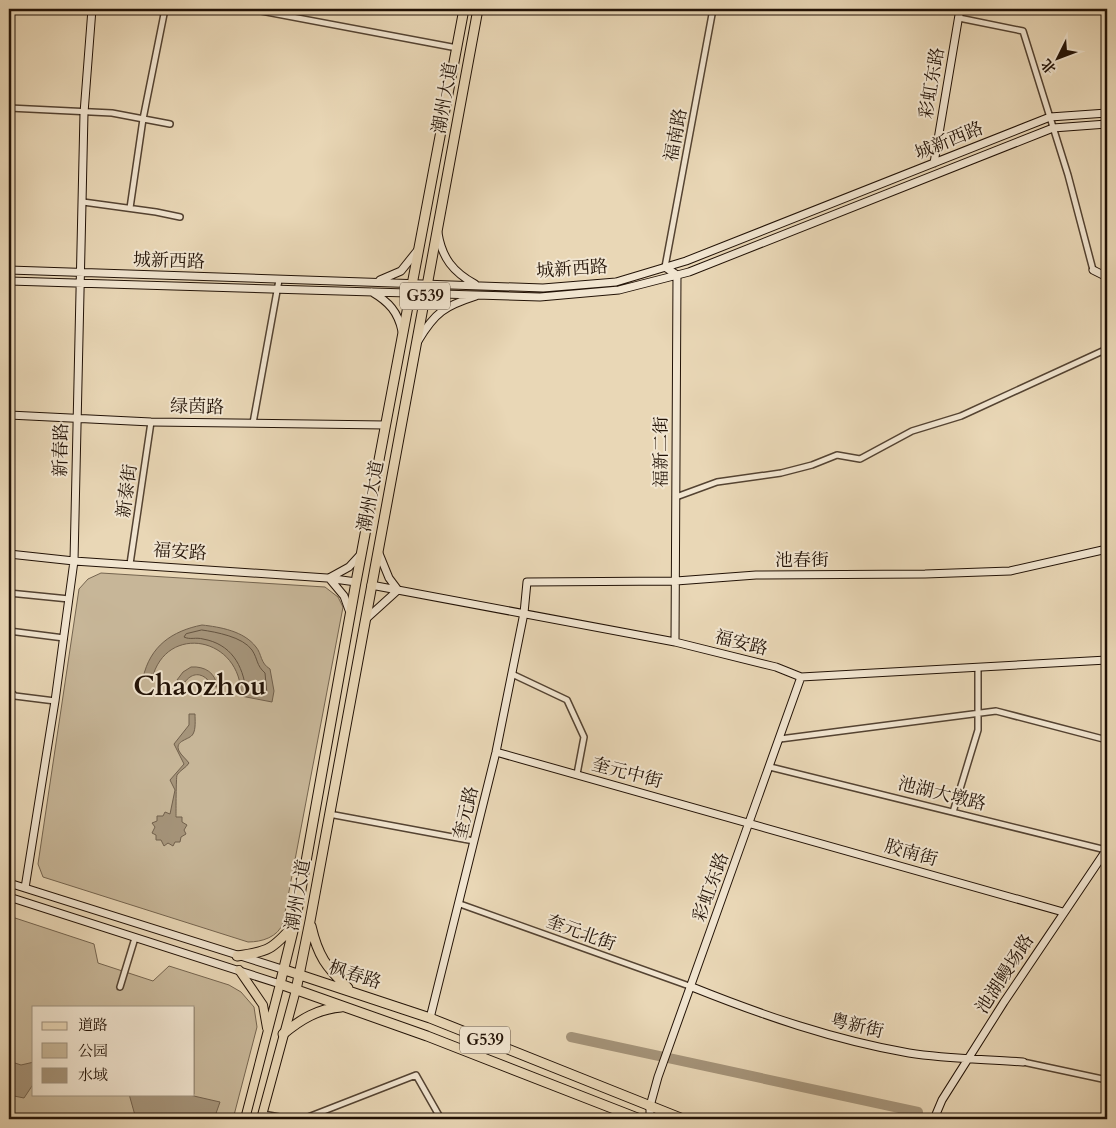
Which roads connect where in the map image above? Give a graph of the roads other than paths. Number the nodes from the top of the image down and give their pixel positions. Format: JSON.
{"nodes":[{"id":1,"x":92,"y":9,"type":"edge"},
{"id":2,"x":165,"y":9,"type":"edge"},
{"id":3,"x":250,"y":9,"type":"edge"},
{"id":4,"x":464,"y":9,"type":"edge"},
{"id":5,"x":478,"y":9,"type":"edge"},
{"id":6,"x":713,"y":9,"type":"edge"},
{"id":7,"x":960,"y":9,"type":"edge"},
{"id":8,"x":958,"y":18,"type":"junction"},
{"id":9,"x":457,"y":48,"type":"junction"},
{"id":10,"x":9,"y":108,"type":"edge"},
{"id":11,"x":84,"y":113,"type":"junction"},
{"id":12,"x":1107,"y":113,"type":"edge"},
{"id":13,"x":1050,"y":117,"type":"junction"},
{"id":14,"x":143,"y":119,"type":"junction"},
{"id":15,"x":170,"y":124,"type":"dead end"},
{"id":16,"x":1107,"y":124,"type":"edge"},
{"id":17,"x":1053,"y":128,"type":"junction"},
{"id":18,"x":934,"y":163,"type":"junction"},
{"id":19,"x":83,"y":202,"type":"junction"},
{"id":20,"x":130,"y":208,"type":"junction"},
{"id":21,"x":180,"y":217,"type":"dead end"},
{"id":22,"x":438,"y":228,"type":"junction"},
{"id":23,"x":419,"y":248,"type":"junction"},
{"id":24,"x":665,"y":267,"type":"junction"},
{"id":25,"x":9,"y":270,"type":"edge"},
{"id":26,"x":1093,"y":270,"type":"joint"},
{"id":27,"x":82,"y":273,"type":"junction"},
{"id":28,"x":677,"y":275,"type":"junction"},
{"id":29,"x":1107,"y":277,"type":"edge"},
{"id":30,"x":279,"y":280,"type":"junction"},
{"id":31,"x":9,"y":281,"type":"edge"},
{"id":32,"x":372,"y":282,"type":"junction"},
{"id":33,"x":81,"y":284,"type":"junction"},
{"id":34,"x":478,"y":285,"type":"junction"},
{"id":35,"x":412,"y":287,"type":"junction"},
{"id":36,"x":427,"y":288,"type":"junction"},
{"id":37,"x":277,"y":289,"type":"junction"},
{"id":38,"x":369,"y":291,"type":"junction"},
{"id":39,"x":480,"y":294,"type":"junction"},
{"id":40,"x":403,"y":334,"type":"junction"},
{"id":41,"x":417,"y":344,"type":"junction"},
{"id":42,"x":1107,"y":350,"type":"edge"},
{"id":43,"x":9,"y":415,"type":"edge"},
{"id":44,"x":77,"y":417,"type":"junction"},
{"id":45,"x":151,"y":422,"type":"junction"},
{"id":46,"x":253,"y":423,"type":"junction"},
{"id":47,"x":385,"y":425,"type":"junction"},
{"id":48,"x":676,"y":497,"type":"junction"},
{"id":49,"x":1107,"y":549,"type":"edge"},
{"id":50,"x":377,"y":550,"type":"junction"},
{"id":51,"x":9,"y":554,"type":"edge"},
{"id":52,"x":361,"y":554,"type":"junction"},
{"id":53,"x":74,"y":561,"type":"junction"},
{"id":54,"x":130,"y":564,"type":"junction"},
{"id":55,"x":329,"y":578,"type":"junction"},
{"id":56,"x":676,"y":581,"type":"junction"},
{"id":57,"x":352,"y":582,"type":"junction"},
{"id":58,"x":371,"y":585,"type":"junction"},
{"id":59,"x":398,"y":590,"type":"junction"},
{"id":60,"x":9,"y":593,"type":"edge"},
{"id":61,"x":69,"y":599,"type":"junction"},
{"id":62,"x":524,"y":613,"type":"junction"},
{"id":63,"x":350,"y":614,"type":"junction"},
{"id":64,"x":364,"y":621,"type":"junction"},
{"id":65,"x":9,"y":631,"type":"edge"},
{"id":66,"x":64,"y":638,"type":"junction"},
{"id":67,"x":675,"y":642,"type":"junction"},
{"id":68,"x":1107,"y":660,"type":"edge"},
{"id":69,"x":978,"y":667,"type":"junction"},
{"id":70,"x":512,"y":674,"type":"junction"},
{"id":71,"x":801,"y":677,"type":"junction"},
{"id":72,"x":9,"y":690,"type":"edge"},
{"id":73,"x":55,"y":701,"type":"junction"},
{"id":74,"x":979,"y":713,"type":"junction"},
{"id":75,"x":780,"y":739,"type":"junction"},
{"id":76,"x":1107,"y":740,"type":"edge"},
{"id":77,"x":496,"y":752,"type":"junction"},
{"id":78,"x":770,"y":767,"type":"junction"},
{"id":79,"x":577,"y":774,"type":"junction"},
{"id":80,"x":953,"y":812,"type":"junction"},
{"id":81,"x":330,"y":814,"type":"junction"},
{"id":82,"x":750,"y":822,"type":"junction"},
{"id":83,"x":474,"y":841,"type":"junction"},
{"id":84,"x":1107,"y":850,"type":"edge"},
{"id":85,"x":9,"y":883,"type":"edge"},
{"id":86,"x":25,"y":888,"type":"junction"},
{"id":87,"x":9,"y":897,"type":"edge"},
{"id":88,"x":460,"y":904,"type":"junction"},
{"id":89,"x":1063,"y":912,"type":"junction"},
{"id":90,"x":310,"y":921,"type":"junction"},
{"id":91,"x":295,"y":923,"type":"junction"},
{"id":92,"x":135,"y":938,"type":"junction"},
{"id":93,"x":237,"y":956,"type":"junction"},
{"id":94,"x":239,"y":970,"type":"junction"},
{"id":95,"x":285,"y":970,"type":"junction"},
{"id":96,"x":300,"y":974,"type":"junction"},
{"id":97,"x":280,"y":984,"type":"junction"},
{"id":98,"x":120,"y":987,"type":"dead end"},
{"id":99,"x":692,"y":987,"type":"junction"},
{"id":100,"x":296,"y":990,"type":"junction"},
{"id":101,"x":350,"y":990,"type":"junction"},
{"id":102,"x":343,"y":1006,"type":"junction"},
{"id":103,"x":430,"y":1018,"type":"junction"},
{"id":104,"x":268,"y":1030,"type":"junction"},
{"id":105,"x":283,"y":1034,"type":"junction"},
{"id":106,"x":968,"y":1060,"type":"junction"},
{"id":107,"x":1023,"y":1062,"type":"joint"},
{"id":108,"x":1107,"y":1080,"type":"edge"},
{"id":109,"x":650,"y":1106,"type":"junction"},
{"id":110,"x":262,"y":1117,"type":"edge"},
{"id":111,"x":245,"y":1119,"type":"edge"},
{"id":112,"x":290,"y":1119,"type":"edge"},
{"id":113,"x":303,"y":1119,"type":"edge"},
{"id":114,"x":441,"y":1119,"type":"edge"},
{"id":115,"x":640,"y":1119,"type":"edge"},
{"id":116,"x":650,"y":1119,"type":"edge"},
{"id":117,"x":683,"y":1119,"type":"edge"},
{"id":118,"x":934,"y":1119,"type":"edge"}],
"edges":[{"from":1,"to":11,"type":"street","name":"新春路"},
{"from":2,"to":14,"type":"street"},
{"from":3,"to":9,"type":"street"},
{"from":4,"to":9,"type":"highway","name":"潮州大道","number":"G539"},
{"from":5,"to":22,"type":"highway","name":"潮州大道","number":"G539"},
{"from":6,"to":24,"type":"street","name":"福南路"},
{"from":7,"to":8,"type":"street","name":"彩虹东路"},
{"from":8,"to":13,"type":"street"},
{"from":8,"to":18,"type":"street","name":"彩虹东路"},
{"from":9,"to":23,"type":"highway","name":"潮州大道","number":"G539"},
{"from":10,"to":11,"type":"street"},
{"from":11,"to":14,"type":"street"},
{"from":11,"to":19,"type":"street","name":"新春路"},
{"from":12,"to":13,"type":"street","name":"城新西路"},
{"from":13,"to":17,"type":"street"},
{"from":13,"to":18,"type":"street","name":"城新西路"},
{"from":14,"to":15,"type":"street"},
{"from":14,"to":20,"type":"street"},
{"from":16,"to":17,"type":"street","name":"城新西路"},
{"from":17,"to":26,"type":"street"},
{"from":17,"to":28,"type":"street","name":"城新西路"},
{"from":18,"to":24,"type":"street","name":"城新西路"},
{"from":19,"to":20,"type":"street"},
{"from":19,"to":27,"type":"street","name":"新春路"},
{"from":20,"to":21,"type":"street"},
{"from":22,"to":34,"type":"street"},
{"from":22,"to":36,"type":"highway","name":"潮州大道","number":"G539"},
{"from":23,"to":32,"type":"street"},
{"from":23,"to":35,"type":"highway","name":"潮州大道","number":"G539"},
{"from":24,"to":28,"type":"street"},
{"from":24,"to":34,"type":"street","name":"城新西路"},
{"from":25,"to":27,"type":"street","name":"城新西路"},
{"from":26,"to":29,"type":"street"},
{"from":27,"to":30,"type":"street","name":"城新西路"},
{"from":27,"to":33,"type":"street","name":"新春路"},
{"from":28,"to":39,"type":"street","name":"城新西路"},
{"from":28,"to":48,"type":"street","name":"福新二街"},
{"from":30,"to":32,"type":"street","name":"城新西路"},
{"from":30,"to":37,"type":"street"},
{"from":31,"to":33,"type":"street","name":"城新西路"},
{"from":32,"to":35,"type":"street","name":"城新西路"},
{"from":33,"to":37,"type":"street","name":"城新西路"},
{"from":33,"to":44,"type":"street","name":"新春路"},
{"from":34,"to":36,"type":"street","name":"城新西路"},
{"from":35,"to":36,"type":"street","name":"城新西路"},
{"from":35,"to":38,"type":"street","name":"城新西路"},
{"from":35,"to":40,"type":"highway","name":"潮州大道","number":"G539"},
{"from":36,"to":39,"type":"street","name":"城新西路"},
{"from":36,"to":41,"type":"highway","name":"潮州大道","number":"G539"},
{"from":37,"to":38,"type":"street","name":"城新西路"},
{"from":37,"to":46,"type":"street"},
{"from":38,"to":40,"type":"street"},
{"from":39,"to":41,"type":"street"},
{"from":40,"to":47,"type":"highway","name":"潮州大道","number":"G539"},
{"from":41,"to":50,"type":"highway","name":"潮州大道","number":"G539"},
{"from":42,"to":48,"type":"street"},
{"from":43,"to":44,"type":"street","name":"绿茵路"},
{"from":44,"to":45,"type":"street","name":"绿茵路"},
{"from":44,"to":53,"type":"street","name":"新春路"},
{"from":45,"to":46,"type":"street","name":"绿茵路"},
{"from":45,"to":54,"type":"street","name":"新泰街"},
{"from":46,"to":47,"type":"street","name":"绿茵路"},
{"from":47,"to":52,"type":"highway","name":"潮州大道","number":"G539"},
{"from":48,"to":56,"type":"street","name":"福新二街"},
{"from":49,"to":56,"type":"street","name":"池春街"},
{"from":50,"to":58,"type":"highway","name":"潮州大道","number":"G539"},
{"from":50,"to":59,"type":"street"},
{"from":51,"to":53,"type":"street","name":"福安路"},
{"from":52,"to":55,"type":"street"},
{"from":52,"to":57,"type":"highway","name":"潮州大道","number":"G539"},
{"from":53,"to":54,"type":"street","name":"福安路"},
{"from":53,"to":61,"type":"street","name":"新春路"},
{"from":54,"to":55,"type":"street","name":"福安路"},
{"from":55,"to":57,"type":"street","name":"福安路"},
{"from":55,"to":63,"type":"street"},
{"from":56,"to":62,"type":"street","name":"池春街"},
{"from":56,"to":67,"type":"street","name":"福新二街"},
{"from":57,"to":63,"type":"highway","name":"潮州大道","number":"G539"},
{"from":58,"to":59,"type":"street","name":"福安路"},
{"from":58,"to":64,"type":"highway","name":"潮州大道","number":"G539"},
{"from":59,"to":62,"type":"street","name":"福安路"},
{"from":59,"to":64,"type":"street"},
{"from":60,"to":61,"type":"street"},
{"from":61,"to":66,"type":"street","name":"新春路"},
{"from":62,"to":67,"type":"street","name":"福安路"},
{"from":62,"to":70,"type":"street","name":"奎元路"},
{"from":63,"to":91,"type":"highway","name":"潮州大道","number":"G539"},
{"from":64,"to":81,"type":"highway","name":"潮州大道","number":"G539"},
{"from":65,"to":66,"type":"street"},
{"from":66,"to":73,"type":"street","name":"新春路"},
{"from":67,"to":71,"type":"street","name":"福安路"},
{"from":68,"to":69,"type":"street","name":"福安路"},
{"from":69,"to":71,"type":"street","name":"福安路"},
{"from":69,"to":74,"type":"street"},
{"from":70,"to":77,"type":"street","name":"奎元路"},
{"from":70,"to":79,"type":"street"},
{"from":71,"to":75,"type":"street","name":"彩虹东路"},
{"from":72,"to":73,"type":"street"},
{"from":73,"to":86,"type":"street","name":"新春路"},
{"from":74,"to":75,"type":"street"},
{"from":74,"to":76,"type":"street"},
{"from":74,"to":80,"type":"street"},
{"from":75,"to":78,"type":"street","name":"彩虹东路"},
{"from":77,"to":79,"type":"street","name":"奎元中街"},
{"from":77,"to":83,"type":"street","name":"奎元路"},
{"from":78,"to":80,"type":"street","name":"池湖大墩路"},
{"from":78,"to":82,"type":"street","name":"彩虹东路"},
{"from":79,"to":82,"type":"street","name":"奎元中街"},
{"from":80,"to":84,"type":"street","name":"池湖大墩路"},
{"from":81,"to":83,"type":"street"},
{"from":81,"to":90,"type":"highway","name":"潮州大道","number":"G539"},
{"from":82,"to":89,"type":"street","name":"胶南街"},
{"from":82,"to":99,"type":"street","name":"彩虹东路"},
{"from":83,"to":88,"type":"street","name":"奎元路"},
{"from":84,"to":89,"type":"street","name":"池湖鳗场路"},
{"from":85,"to":86,"type":"street","name":"枫春路"},
{"from":86,"to":93,"type":"street","name":"枫春路"},
{"from":87,"to":92,"type":"street","name":"枫春路"},
{"from":88,"to":99,"type":"street","name":"奎元北街"},
{"from":88,"to":103,"type":"street","name":"奎元路"},
{"from":89,"to":106,"type":"street","name":"池湖鳗场路"},
{"from":90,"to":96,"type":"highway","name":"潮州大道","number":"G539"},
{"from":90,"to":101,"type":"highway"},
{"from":91,"to":93,"type":"highway"},
{"from":91,"to":95,"type":"highway","name":"潮州大道","number":"G539"},
{"from":92,"to":94,"type":"street","name":"枫春路"},
{"from":92,"to":98,"type":"street"},
{"from":93,"to":95,"type":"street","name":"枫春路"},
{"from":94,"to":97,"type":"street","name":"枫春路"},
{"from":94,"to":104,"type":"main road"},
{"from":95,"to":96,"type":"highway","name":"枫春路","number":"G539"},
{"from":95,"to":97,"type":"highway","name":"潮州大道","number":"G539"},
{"from":96,"to":100,"type":"highway","name":"潮州大道","number":"G539"},
{"from":96,"to":101,"type":"highway","name":"枫春路","number":"G539"},
{"from":97,"to":100,"type":"highway","name":"枫春路","number":"G539"},
{"from":97,"to":104,"type":"main road"},
{"from":99,"to":106,"type":"street","name":"粤新街"},
{"from":99,"to":109,"type":"street","name":"彩虹东路"},
{"from":100,"to":102,"type":"highway","name":"枫春路","number":"G539"},
{"from":100,"to":105,"type":"main road"},
{"from":101,"to":103,"type":"highway","name":"枫春路","number":"G539"},
{"from":102,"to":105,"type":"highway"},
{"from":102,"to":115,"type":"highway","name":"枫春路","number":"G539"},
{"from":103,"to":109,"type":"highway","name":"枫春路","number":"G539"},
{"from":104,"to":111,"type":"main road"},
{"from":105,"to":110,"type":"main road"},
{"from":106,"to":107,"type":"street","name":"粤新街"},
{"from":106,"to":118,"type":"street","name":"池湖鳗场路"},
{"from":107,"to":108,"type":"street"},
{"from":109,"to":115,"type":"street"},
{"from":109,"to":116,"type":"street"},
{"from":109,"to":117,"type":"highway","name":"枫春路","number":"G539"},
{"from":110,"to":112,"type":"street"},
{"from":113,"to":114,"type":"street"}]}
